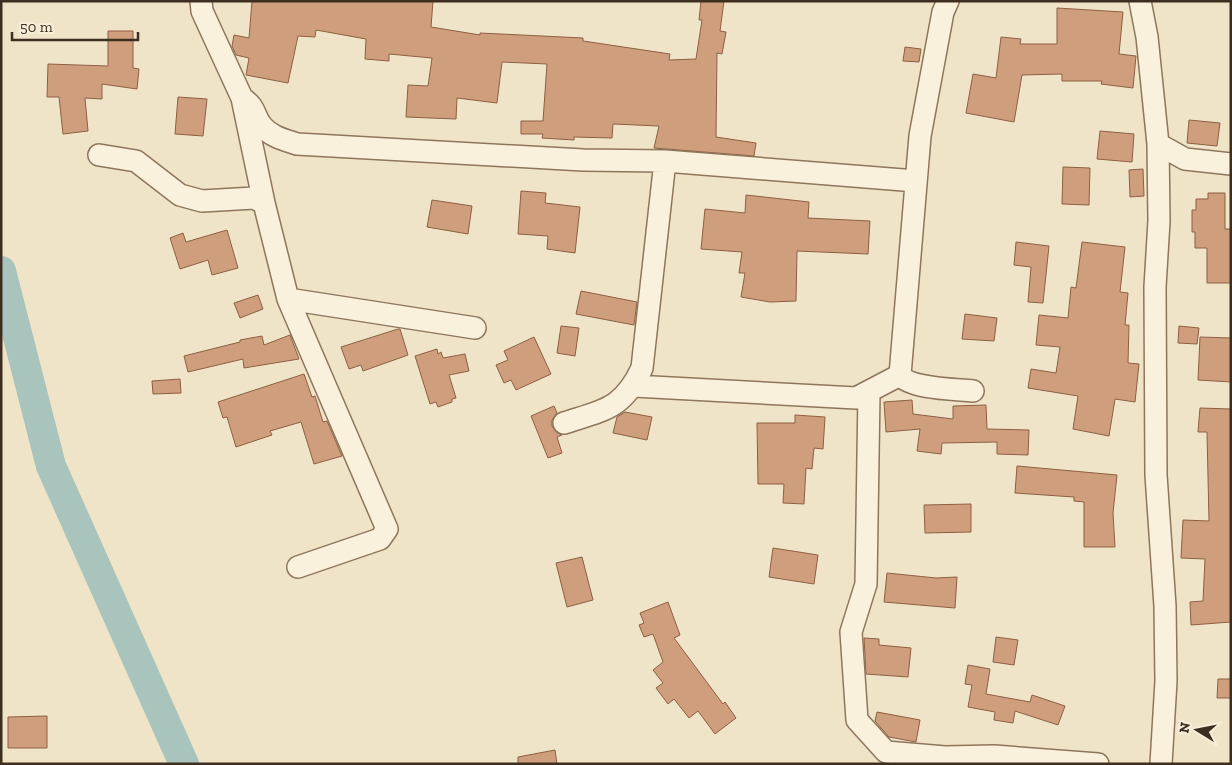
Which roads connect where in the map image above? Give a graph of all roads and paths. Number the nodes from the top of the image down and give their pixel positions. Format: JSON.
{"nodes":[{"id":1,"x":200,"y":1,"type":"edge"},
{"id":2,"x":948,"y":1,"type":"edge"},
{"id":3,"x":1140,"y":1,"type":"edge"},
{"id":4,"x":242,"y":98,"type":"junction"},
{"id":5,"x":1158,"y":144,"type":"junction"},
{"id":6,"x":99,"y":155,"type":"dead end"},
{"id":7,"x":666,"y":161,"type":"junction"},
{"id":8,"x":1231,"y":164,"type":"edge"},
{"id":9,"x":916,"y":181,"type":"junction"},
{"id":10,"x":264,"y":203,"type":"junction"},
{"id":11,"x":288,"y":299,"type":"junction"},
{"id":12,"x":475,"y":328,"type":"dead end"},
{"id":13,"x":900,"y":376,"type":"junction"},
{"id":14,"x":634,"y":386,"type":"junction"},
{"id":15,"x":973,"y":391,"type":"dead end"},
{"id":16,"x":869,"y":393,"type":"junction"},
{"id":17,"x":564,"y":423,"type":"dead end"},
{"id":18,"x":298,"y":567,"type":"dead end"},
{"id":19,"x":1098,"y":764,"type":"edge"},
{"id":20,"x":1161,"y":764,"type":"edge"}],
"edges":[{"from":1,"to":4,"type":"street"},
{"from":2,"to":9,"type":"street"},
{"from":3,"to":5,"type":"street"},
{"from":4,"to":7,"type":"street"},
{"from":4,"to":10,"type":"street"},
{"from":5,"to":8,"type":"street"},
{"from":5,"to":20,"type":"street"},
{"from":6,"to":10,"type":"street"},
{"from":7,"to":9,"type":"street"},
{"from":7,"to":14,"type":"street"},
{"from":9,"to":13,"type":"street"},
{"from":10,"to":11,"type":"street"},
{"from":11,"to":12,"type":"street"},
{"from":11,"to":18,"type":"street"},
{"from":13,"to":15,"type":"street"},
{"from":13,"to":16,"type":"street"},
{"from":14,"to":16,"type":"street"},
{"from":14,"to":17,"type":"street"},
{"from":16,"to":19,"type":"street"}]}
